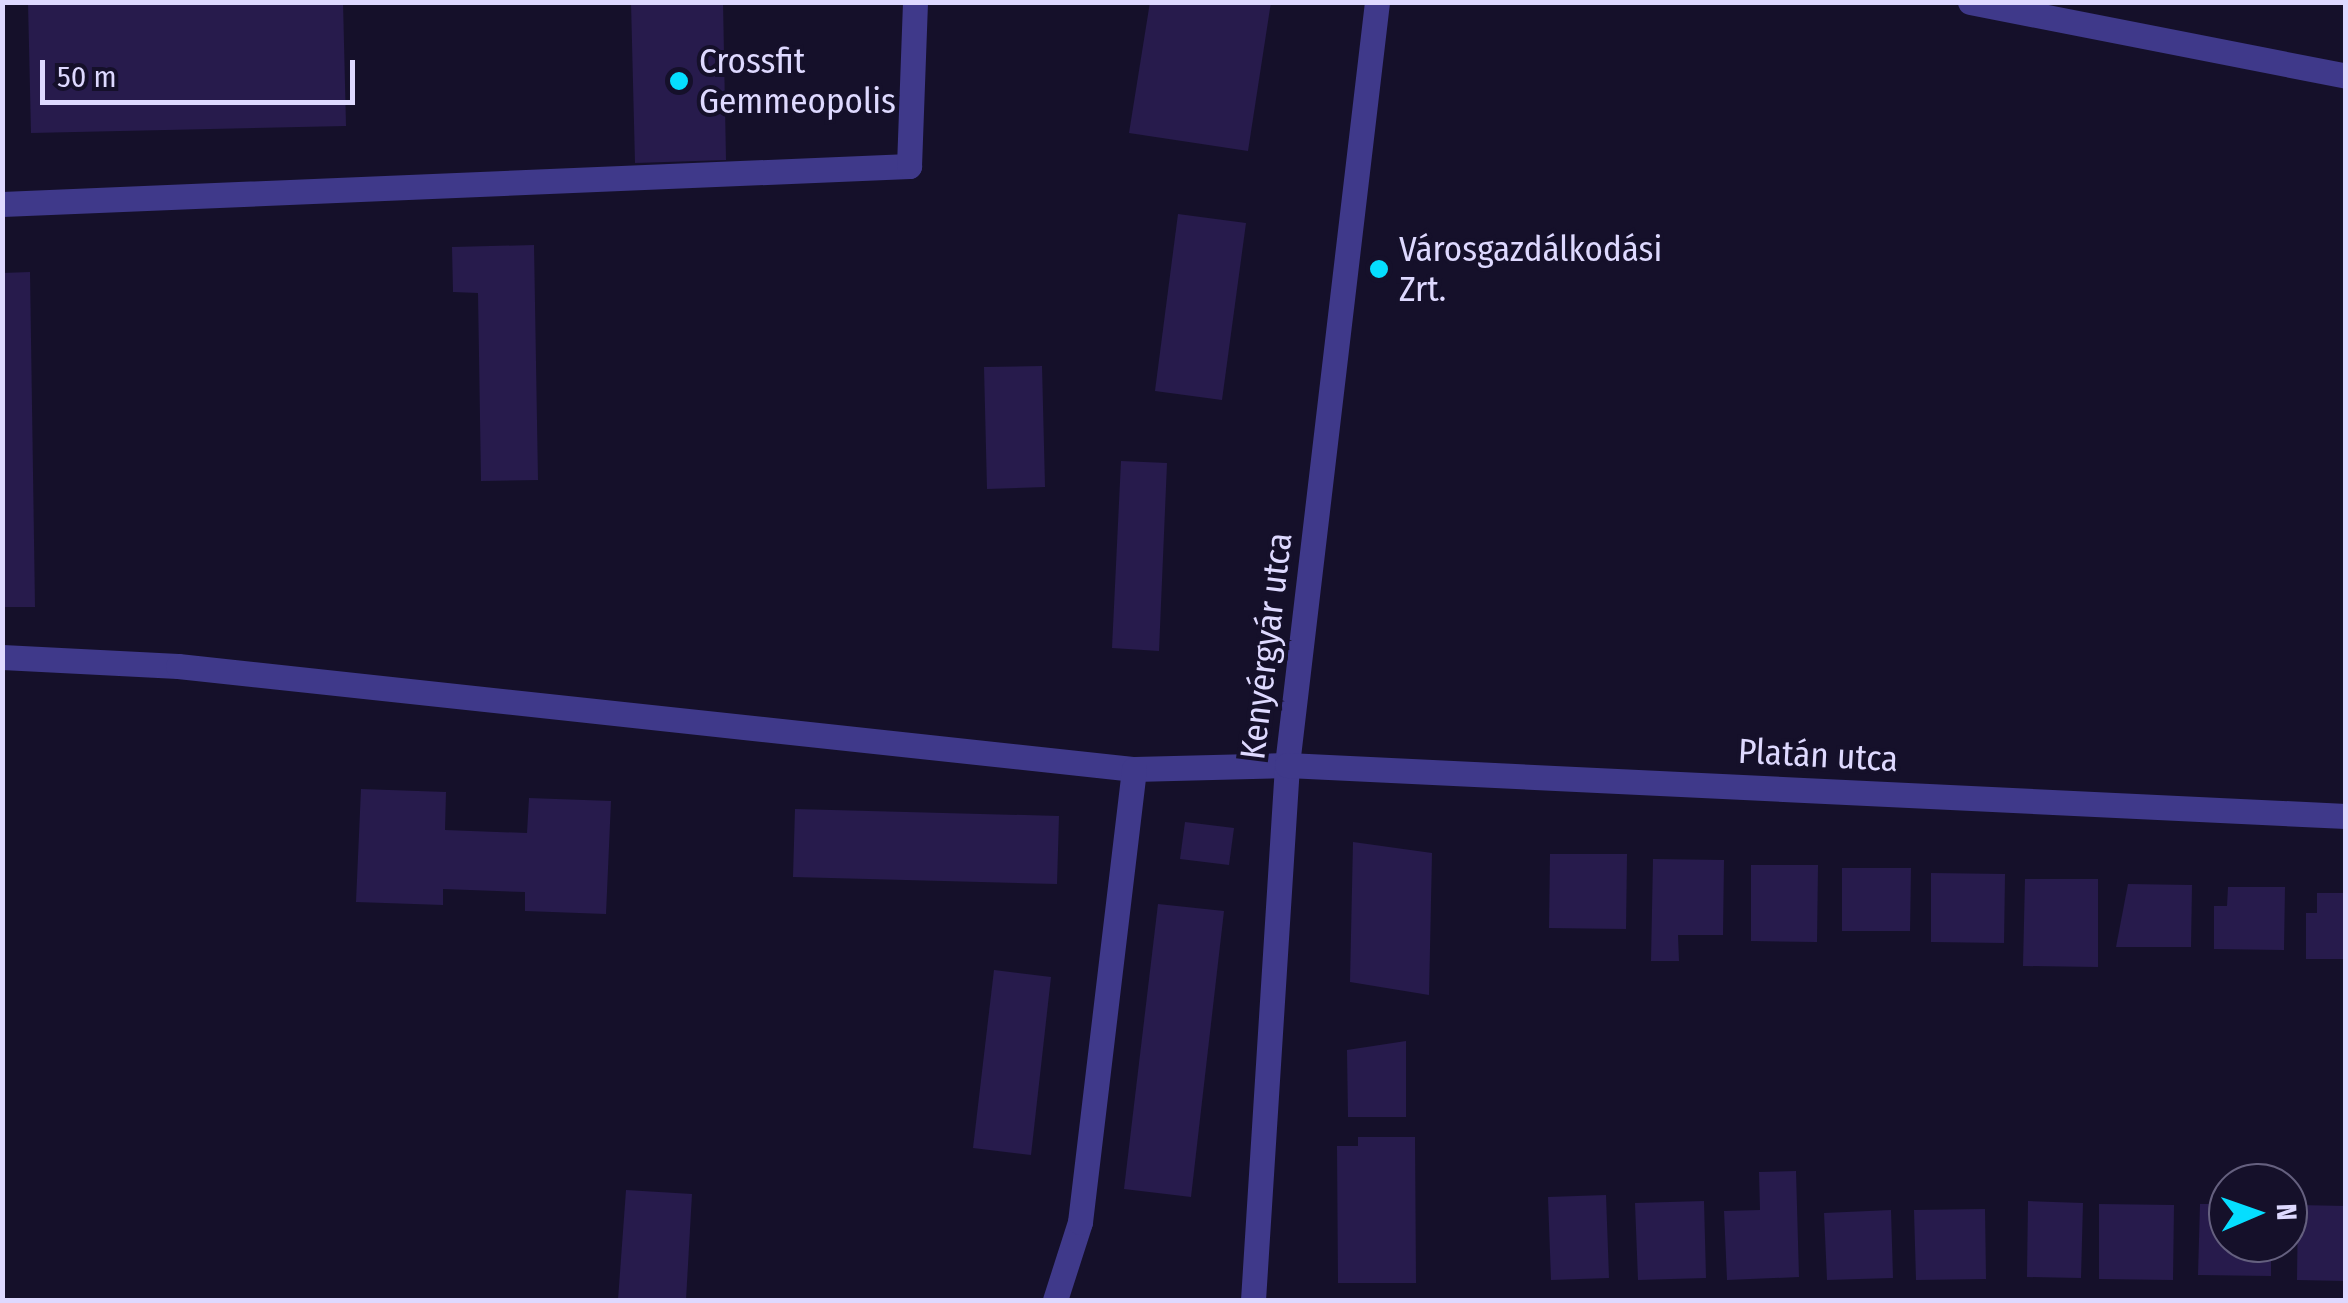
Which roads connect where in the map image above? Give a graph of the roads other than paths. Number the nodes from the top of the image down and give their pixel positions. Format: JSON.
{"nodes":[{"id":1,"x":916,"y":2,"type":"edge"},
{"id":2,"x":1377,"y":2,"type":"edge"},
{"id":3,"x":1970,"y":2,"type":"edge"},
{"id":4,"x":2346,"y":76,"type":"edge"},
{"id":5,"x":2,"y":204,"type":"edge"},
{"id":6,"x":2,"y":657,"type":"edge"},
{"id":7,"x":1287,"y":765,"type":"junction"},
{"id":8,"x":1134,"y":769,"type":"junction"},
{"id":9,"x":2346,"y":816,"type":"edge"},
{"id":10,"x":1055,"y":1300,"type":"edge"},
{"id":11,"x":1252,"y":1300,"type":"edge"}],
"edges":[{"from":1,"to":5,"type":"street"},
{"from":2,"to":7,"type":"street","name":"Kenyérgyár utca"},
{"from":3,"to":4,"type":"street"},
{"from":6,"to":8,"type":"street","name":"Platán utca"},
{"from":7,"to":8,"type":"street","name":"Platán utca"},
{"from":7,"to":9,"type":"street","name":"Platán utca"},
{"from":7,"to":11,"type":"street","name":"Kenyérgyár utca"},
{"from":8,"to":10,"type":"street"}]}
